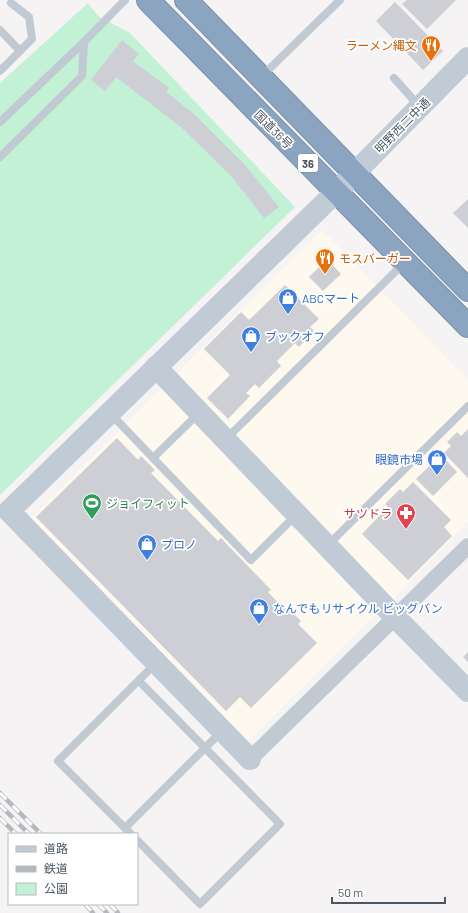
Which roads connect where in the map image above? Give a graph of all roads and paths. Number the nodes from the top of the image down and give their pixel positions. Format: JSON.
{"nodes":[{"id":1,"x":125,"y":0,"type":"edge"},
{"id":2,"x":148,"y":0,"type":"edge"},
{"id":3,"x":186,"y":0,"type":"edge"},
{"id":4,"x":340,"y":0,"type":"edge"},
{"id":5,"x":11,"y":1,"type":"edge"},
{"id":6,"x":0,"y":30,"type":"edge"},
{"id":7,"x":84,"y":42,"type":"junction"},
{"id":8,"x":20,"y":51,"type":"junction"},
{"id":9,"x":468,"y":58,"type":"edge"},
{"id":10,"x":0,"y":71,"type":"edge"},
{"id":11,"x":261,"y":77,"type":"junction"},
{"id":12,"x":394,"y":78,"type":"dead end"},
{"id":13,"x":420,"y":106,"type":"junction"},
{"id":14,"x":0,"y":122,"type":"edge"},
{"id":15,"x":0,"y":157,"type":"edge"},
{"id":16,"x":354,"y":174,"type":"junction"},
{"id":17,"x":336,"y":192,"type":"junction"},
{"id":18,"x":404,"y":262,"type":"junction"},
{"id":19,"x":468,"y":290,"type":"edge"},
{"id":20,"x":468,"y":326,"type":"edge"},
{"id":21,"x":156,"y":367,"type":"junction"},
{"id":22,"x":468,"y":406,"type":"edge"},
{"id":23,"x":110,"y":412,"type":"junction"},
{"id":24,"x":199,"y":413,"type":"junction"},
{"id":25,"x":225,"y":440,"type":"junction"},
{"id":26,"x":153,"y":458,"type":"junction"},
{"id":27,"x":297,"y":515,"type":"junction"},
{"id":28,"x":5,"y":516,"type":"edge"},
{"id":29,"x":327,"y":546,"type":"junction"},
{"id":30,"x":468,"y":546,"type":"edge"},
{"id":31,"x":396,"y":618,"type":"junction"},
{"id":32,"x":156,"y":663,"type":"junction"},
{"id":33,"x":139,"y":681,"type":"junction"},
{"id":34,"x":468,"y":691,"type":"edge"},
{"id":35,"x":222,"y":731,"type":"junction"},
{"id":36,"x":205,"y":748,"type":"junction"},
{"id":37,"x":250,"y":759,"type":"joint"},
{"id":38,"x":128,"y":831,"type":"edge"},
{"id":39,"x":138,"y":841,"type":"edge"}],
"edges":[{"from":1,"to":7,"type":"lane"},
{"from":2,"to":17,"type":"highway","name":"国道36号","number":"36"},
{"from":3,"to":11,"type":"highway","number":"36"},
{"from":4,"to":11,"type":"lane"},
{"from":5,"to":8,"type":"lane"},
{"from":6,"to":8,"type":"lane"},
{"from":7,"to":14,"type":"lane"},
{"from":7,"to":15,"type":"lane"},
{"from":8,"to":10,"type":"lane"},
{"from":9,"to":13,"type":"street","name":"明野西二中通"},
{"from":11,"to":16,"type":"highway","number":"36"},
{"from":12,"to":13,"type":"lane"},
{"from":13,"to":16,"type":"street","name":"明野西二中通"},
{"from":16,"to":17,"type":"street","name":"明野西二中通"},
{"from":16,"to":19,"type":"highway","number":"36"},
{"from":17,"to":18,"type":"highway","name":"国道36号","number":"36"},
{"from":17,"to":21,"type":"street","name":"明野西二中通"},
{"from":18,"to":20,"type":"highway","name":"国道36号","number":"36"},
{"from":18,"to":25,"type":"lane"},
{"from":21,"to":23,"type":"street","name":"明野西二中通"},
{"from":21,"to":24,"type":"street"},
{"from":22,"to":29,"type":"lane"},
{"from":23,"to":26,"type":"lane"},
{"from":23,"to":28,"type":"street","name":"明野西二中通"},
{"from":24,"to":25,"type":"street"},
{"from":24,"to":26,"type":"lane"},
{"from":25,"to":27,"type":"street"},
{"from":26,"to":27,"type":"lane"},
{"from":27,"to":29,"type":"street"},
{"from":28,"to":32,"type":"street"},
{"from":29,"to":31,"type":"street"},
{"from":30,"to":31,"type":"street"},
{"from":31,"to":34,"type":"street"},
{"from":31,"to":37,"type":"street"},
{"from":32,"to":33,"type":"lane"},
{"from":32,"to":35,"type":"street"},
{"from":33,"to":36,"type":"lane"},
{"from":33,"to":38,"type":"lane"},
{"from":35,"to":36,"type":"lane"},
{"from":35,"to":37,"type":"street"},
{"from":36,"to":38,"type":"lane"},
{"from":36,"to":39,"type":"lane"}]}
